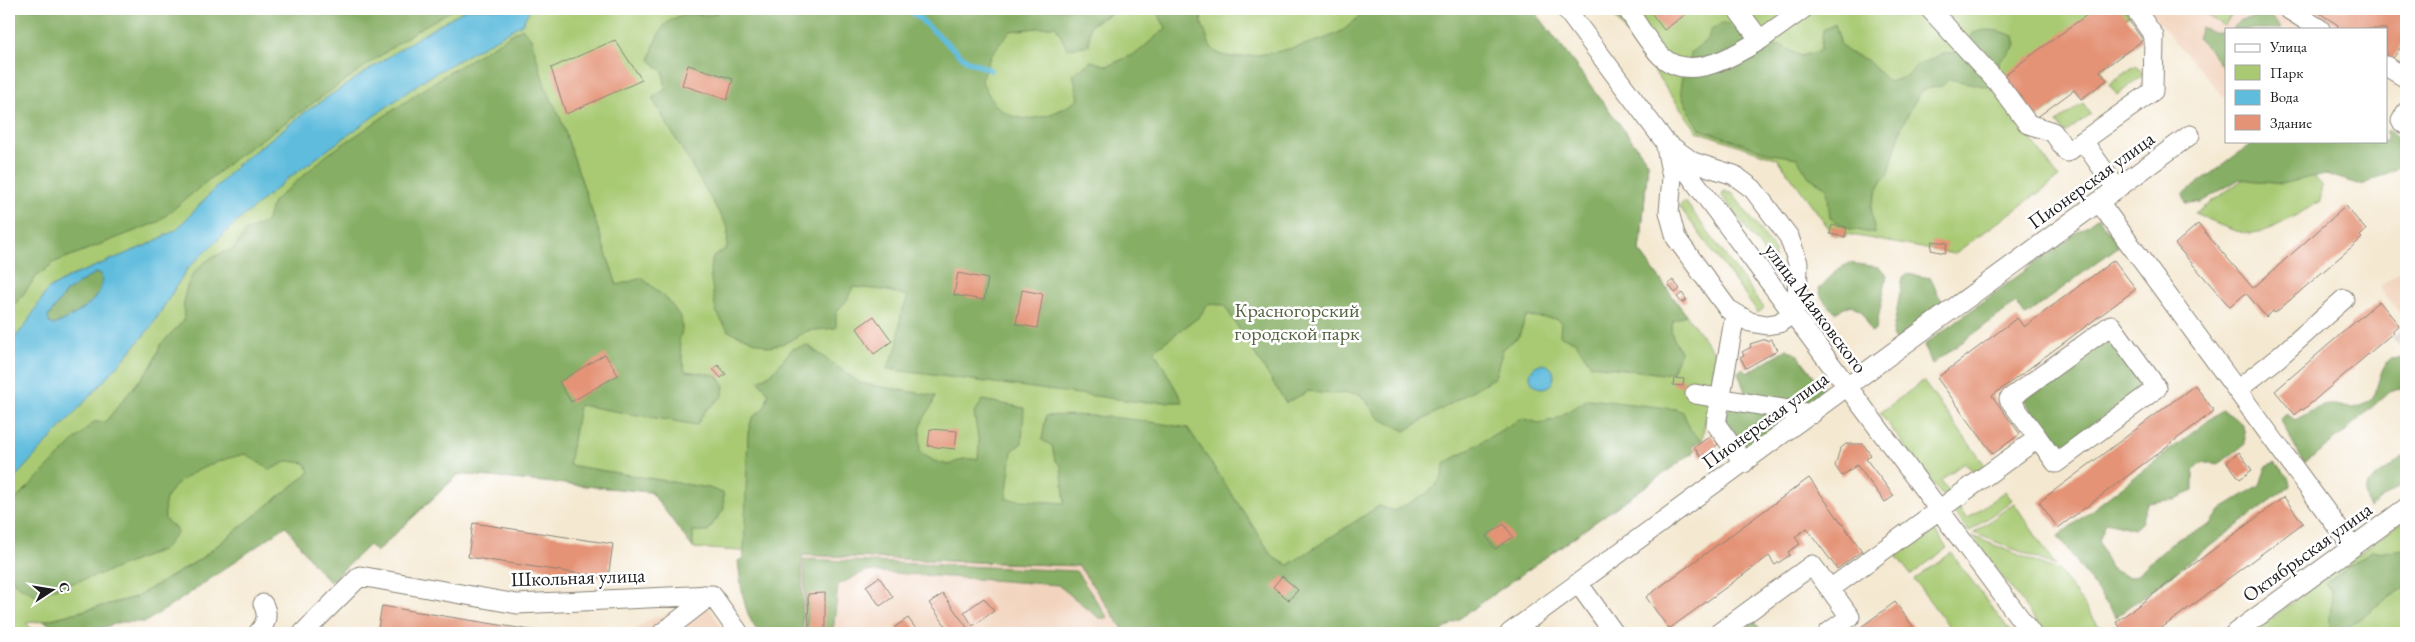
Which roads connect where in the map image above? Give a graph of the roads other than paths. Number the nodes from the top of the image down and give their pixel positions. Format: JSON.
{"nodes":[{"id":1,"x":1566,"y":9,"type":"edge"},
{"id":2,"x":1627,"y":9,"type":"edge"},
{"id":3,"x":1737,"y":9,"type":"edge"},
{"id":4,"x":1803,"y":9,"type":"edge"},
{"id":5,"x":1930,"y":9,"type":"edge"},
{"id":6,"x":2135,"y":9,"type":"edge"},
{"id":7,"x":2288,"y":9,"type":"edge"},
{"id":8,"x":2318,"y":28,"type":"edge"},
{"id":9,"x":1760,"y":40,"type":"junction"},
{"id":10,"x":2388,"y":67,"type":"edge"},
{"id":11,"x":2406,"y":78,"type":"edge"},
{"id":12,"x":2406,"y":112,"type":"edge"},
{"id":13,"x":2406,"y":125,"type":"edge"},
{"id":14,"x":2190,"y":135,"type":"dead end"},
{"id":15,"x":2082,"y":141,"type":"junction"},
{"id":16,"x":1665,"y":142,"type":"junction"},
{"id":17,"x":2117,"y":189,"type":"junction"},
{"id":18,"x":2099,"y":202,"type":"junction"},
{"id":19,"x":2344,"y":299,"type":"dead end"},
{"id":20,"x":1735,"y":314,"type":"junction"},
{"id":21,"x":1792,"y":314,"type":"junction"},
{"id":22,"x":1847,"y":388,"type":"junction"},
{"id":23,"x":2236,"y":390,"type":"junction"},
{"id":24,"x":1695,"y":394,"type":"dead end"},
{"id":25,"x":1720,"y":398,"type":"junction"},
{"id":26,"x":1812,"y":414,"type":"junction"},
{"id":27,"x":2038,"y":438,"type":"junction"},
{"id":28,"x":1744,"y":463,"type":"junction"},
{"id":29,"x":2406,"y":508,"type":"edge"},
{"id":30,"x":1939,"y":510,"type":"junction"},
{"id":31,"x":2352,"y":547,"type":"junction"},
{"id":32,"x":1578,"y":584,"type":"junction"},
{"id":33,"x":1830,"y":590,"type":"junction"},
{"id":34,"x":704,"y":595,"type":"junction"},
{"id":35,"x":263,"y":604,"type":"dead end"},
{"id":36,"x":258,"y":633,"type":"edge"},
{"id":37,"x":304,"y":633,"type":"edge"},
{"id":38,"x":662,"y":633,"type":"edge"},
{"id":39,"x":740,"y":633,"type":"edge"},
{"id":40,"x":1510,"y":633,"type":"edge"},
{"id":41,"x":1614,"y":633,"type":"edge"},
{"id":42,"x":1719,"y":633,"type":"edge"},
{"id":43,"x":1828,"y":633,"type":"edge"},
{"id":44,"x":2031,"y":633,"type":"edge"},
{"id":45,"x":2235,"y":633,"type":"edge"}],
"edges":[{"from":1,"to":16,"type":"street","name":"улица Маяковского"},
{"from":2,"to":9,"type":"street"},
{"from":3,"to":9,"type":"street"},
{"from":4,"to":9,"type":"street"},
{"from":5,"to":15,"type":"street"},
{"from":6,"to":15,"type":"street"},
{"from":7,"to":8,"type":"street"},
{"from":10,"to":11,"type":"street"},
{"from":12,"to":13,"type":"street"},
{"from":14,"to":17,"type":"street","name":"Пионерская улица"},
{"from":15,"to":17,"type":"street"},
{"from":16,"to":20,"type":"street"},
{"from":16,"to":21,"type":"street","name":"улица Маяковского"},
{"from":16,"to":21,"type":"street"},
{"from":17,"to":18,"type":"street","name":"Пионерская улица"},
{"from":18,"to":22,"type":"street","name":"Пионерская улица"},
{"from":18,"to":23,"type":"street"},
{"from":19,"to":23,"type":"street"},
{"from":20,"to":21,"type":"street"},
{"from":20,"to":25,"type":"street"},
{"from":21,"to":22,"type":"street","name":"улица Маяковского"},
{"from":22,"to":26,"type":"street","name":"Пионерская улица"},
{"from":22,"to":30,"type":"street","name":"улица Маяковского"},
{"from":23,"to":31,"type":"street"},
{"from":24,"to":25,"type":"street"},
{"from":25,"to":26,"type":"street"},
{"from":25,"to":28,"type":"street"},
{"from":26,"to":28,"type":"street","name":"Пионерская улица"},
{"from":27,"to":27,"type":"street"},
{"from":27,"to":30,"type":"street"},
{"from":28,"to":32,"type":"street","name":"Пионерская улица"},
{"from":29,"to":31,"type":"street","name":"Октябрьская улица"},
{"from":30,"to":33,"type":"street"},
{"from":30,"to":44,"type":"street","name":"улица Маяковского"},
{"from":31,"to":45,"type":"street","name":"Октябрьская улица"},
{"from":32,"to":40,"type":"street","name":"Пионерская улица"},
{"from":32,"to":41,"type":"street"},
{"from":33,"to":42,"type":"street"},
{"from":33,"to":43,"type":"street"},
{"from":34,"to":37,"type":"street","name":"Школьная улица"},
{"from":34,"to":38,"type":"street"},
{"from":34,"to":39,"type":"street"},
{"from":35,"to":36,"type":"street"}]}
